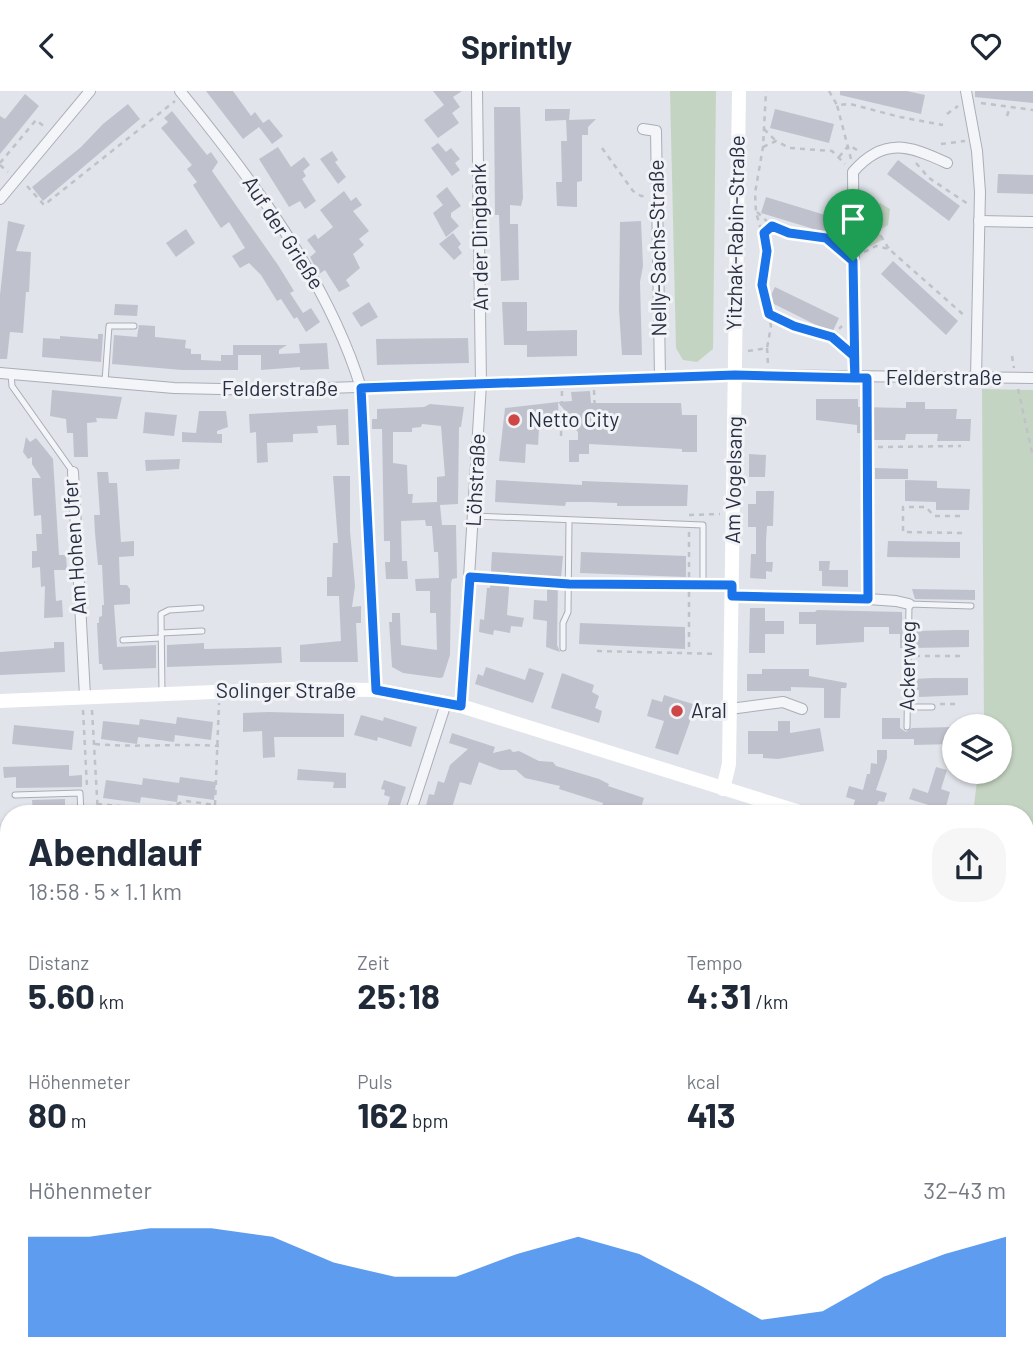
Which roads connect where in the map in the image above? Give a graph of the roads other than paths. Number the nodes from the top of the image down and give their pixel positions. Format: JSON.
{"nodes":[{"id":1,"x":90,"y":91,"type":"edge"},
{"id":2,"x":477,"y":91,"type":"edge"},
{"id":3,"x":738,"y":91,"type":"edge"},
{"id":4,"x":181,"y":93,"type":"edge"},
{"id":5,"x":967,"y":96,"type":"edge"},
{"id":6,"x":643,"y":129,"type":"dead end"},
{"id":7,"x":947,"y":163,"type":"dead end"},
{"id":8,"x":0,"y":199,"type":"edge"},
{"id":9,"x":980,"y":216,"type":"junction"},
{"id":10,"x":1033,"y":222,"type":"edge"},
{"id":11,"x":134,"y":326,"type":"dead end"},
{"id":12,"x":6,"y":374,"type":"edge"},
{"id":13,"x":735,"y":375,"type":"junction"},
{"id":14,"x":660,"y":377,"type":"junction"},
{"id":15,"x":976,"y":377,"type":"junction"},
{"id":16,"x":855,"y":378,"type":"junction"},
{"id":17,"x":1033,"y":378,"type":"edge"},
{"id":18,"x":104,"y":383,"type":"junction"},
{"id":19,"x":481,"y":384,"type":"junction"},
{"id":20,"x":361,"y":388,"type":"junction"},
{"id":21,"x":867,"y":447,"type":"road end"},
{"id":22,"x":73,"y":472,"type":"joint"},
{"id":23,"x":474,"y":516,"type":"junction"},
{"id":24,"x":569,"y":521,"type":"junction"},
{"id":25,"x":703,"y":585,"type":"road end"},
{"id":26,"x":732,"y":596,"type":"junction"},
{"id":27,"x":868,"y":599,"type":"junction"},
{"id":28,"x":909,"y":604,"type":"junction"},
{"id":29,"x":971,"y":606,"type":"dead end"},
{"id":30,"x":201,"y":608,"type":"dead end"},
{"id":31,"x":202,"y":631,"type":"dead end"},
{"id":32,"x":161,"y":636,"type":"junction"},
{"id":33,"x":123,"y":640,"type":"dead end"},
{"id":34,"x":563,"y":648,"type":"dead end"},
{"id":35,"x":376,"y":690,"type":"junction"},
{"id":36,"x":162,"y":693,"type":"junction"},
{"id":37,"x":86,"y":696,"type":"junction"},
{"id":38,"x":0,"y":701,"type":"edge"},
{"id":39,"x":446,"y":703,"type":"junction"},
{"id":40,"x":461,"y":706,"type":"junction"},
{"id":41,"x":908,"y":707,"type":"junction"},
{"id":42,"x":932,"y":707,"type":"road end"},
{"id":43,"x":730,"y":709,"type":"junction"},
{"id":44,"x":802,"y":709,"type":"dead end"},
{"id":45,"x":907,"y":727,"type":"dead end"},
{"id":46,"x":723,"y":789,"type":"junction"},
{"id":47,"x":15,"y":795,"type":"dead end"},
{"id":48,"x":80,"y":805,"type":"edge"},
{"id":49,"x":414,"y":805,"type":"edge"},
{"id":50,"x":776,"y":805,"type":"edge"}],
"edges":[{"from":1,"to":8,"type":"street"},
{"from":2,"to":19,"type":"street","name":"An der Dingbank"},
{"from":3,"to":13,"type":"main road","name":"Yitzhak-Rabin-Straße"},
{"from":4,"to":20,"type":"street","name":"Auf der Grieße"},
{"from":5,"to":9,"type":"street"},
{"from":6,"to":14,"type":"street","name":"Nelly-Sachs-Straße"},
{"from":7,"to":16,"type":"street","name":"Felderstraße"},
{"from":9,"to":10,"type":"street"},
{"from":9,"to":15,"type":"street"},
{"from":11,"to":18,"type":"lane"},
{"from":12,"to":18,"type":"street","name":"Felderstraße"},
{"from":12,"to":22,"type":"lane","name":"Am Hohen Ufer"},
{"from":13,"to":14,"type":"street","name":"Felderstraße"},
{"from":13,"to":16,"type":"street","name":"Felderstraße"},
{"from":13,"to":26,"type":"main road","name":"Am Vogelsang"},
{"from":14,"to":19,"type":"street","name":"Felderstraße"},
{"from":15,"to":16,"type":"street","name":"Felderstraße"},
{"from":15,"to":17,"type":"street","name":"Felderstraße"},
{"from":18,"to":20,"type":"street","name":"Felderstraße"},
{"from":19,"to":20,"type":"street","name":"Felderstraße"},
{"from":19,"to":23,"type":"street","name":"Löhstraße"},
{"from":20,"to":35,"type":"street","name":"Auf der Grieße"},
{"from":21,"to":27,"type":"street"},
{"from":22,"to":37,"type":"street","name":"Am Hohen Ufer"},
{"from":23,"to":24,"type":"lane"},
{"from":23,"to":40,"type":"street","name":"Löhstraße"},
{"from":24,"to":25,"type":"lane"},
{"from":24,"to":34,"type":"lane"},
{"from":26,"to":27,"type":"street","name":"Ackerweg"},
{"from":26,"to":43,"type":"main road","name":"Am Vogelsang"},
{"from":27,"to":28,"type":"street","name":"Ackerweg"},
{"from":28,"to":29,"type":"lane"},
{"from":28,"to":41,"type":"lane","name":"Ackerweg"},
{"from":30,"to":32,"type":"lane"},
{"from":31,"to":32,"type":"lane"},
{"from":32,"to":33,"type":"lane"},
{"from":32,"to":36,"type":"lane"},
{"from":35,"to":36,"type":"main road","name":"Solinger Straße"},
{"from":35,"to":39,"type":"main road","name":"Solinger Straße"},
{"from":36,"to":37,"type":"main road","name":"Solinger Straße"},
{"from":37,"to":38,"type":"main road","name":"Solinger Straße"},
{"from":39,"to":40,"type":"main road","name":"Solinger Straße"},
{"from":39,"to":49,"type":"street"},
{"from":40,"to":46,"type":"main road","name":"Solinger Straße"},
{"from":41,"to":42,"type":"lane"},
{"from":41,"to":45,"type":"lane","name":"Ackerweg"},
{"from":43,"to":44,"type":"street"},
{"from":43,"to":46,"type":"main road","name":"Am Vogelsang"},
{"from":46,"to":50,"type":"main road","name":"Solinger Straße"},
{"from":47,"to":48,"type":"lane"}]}
